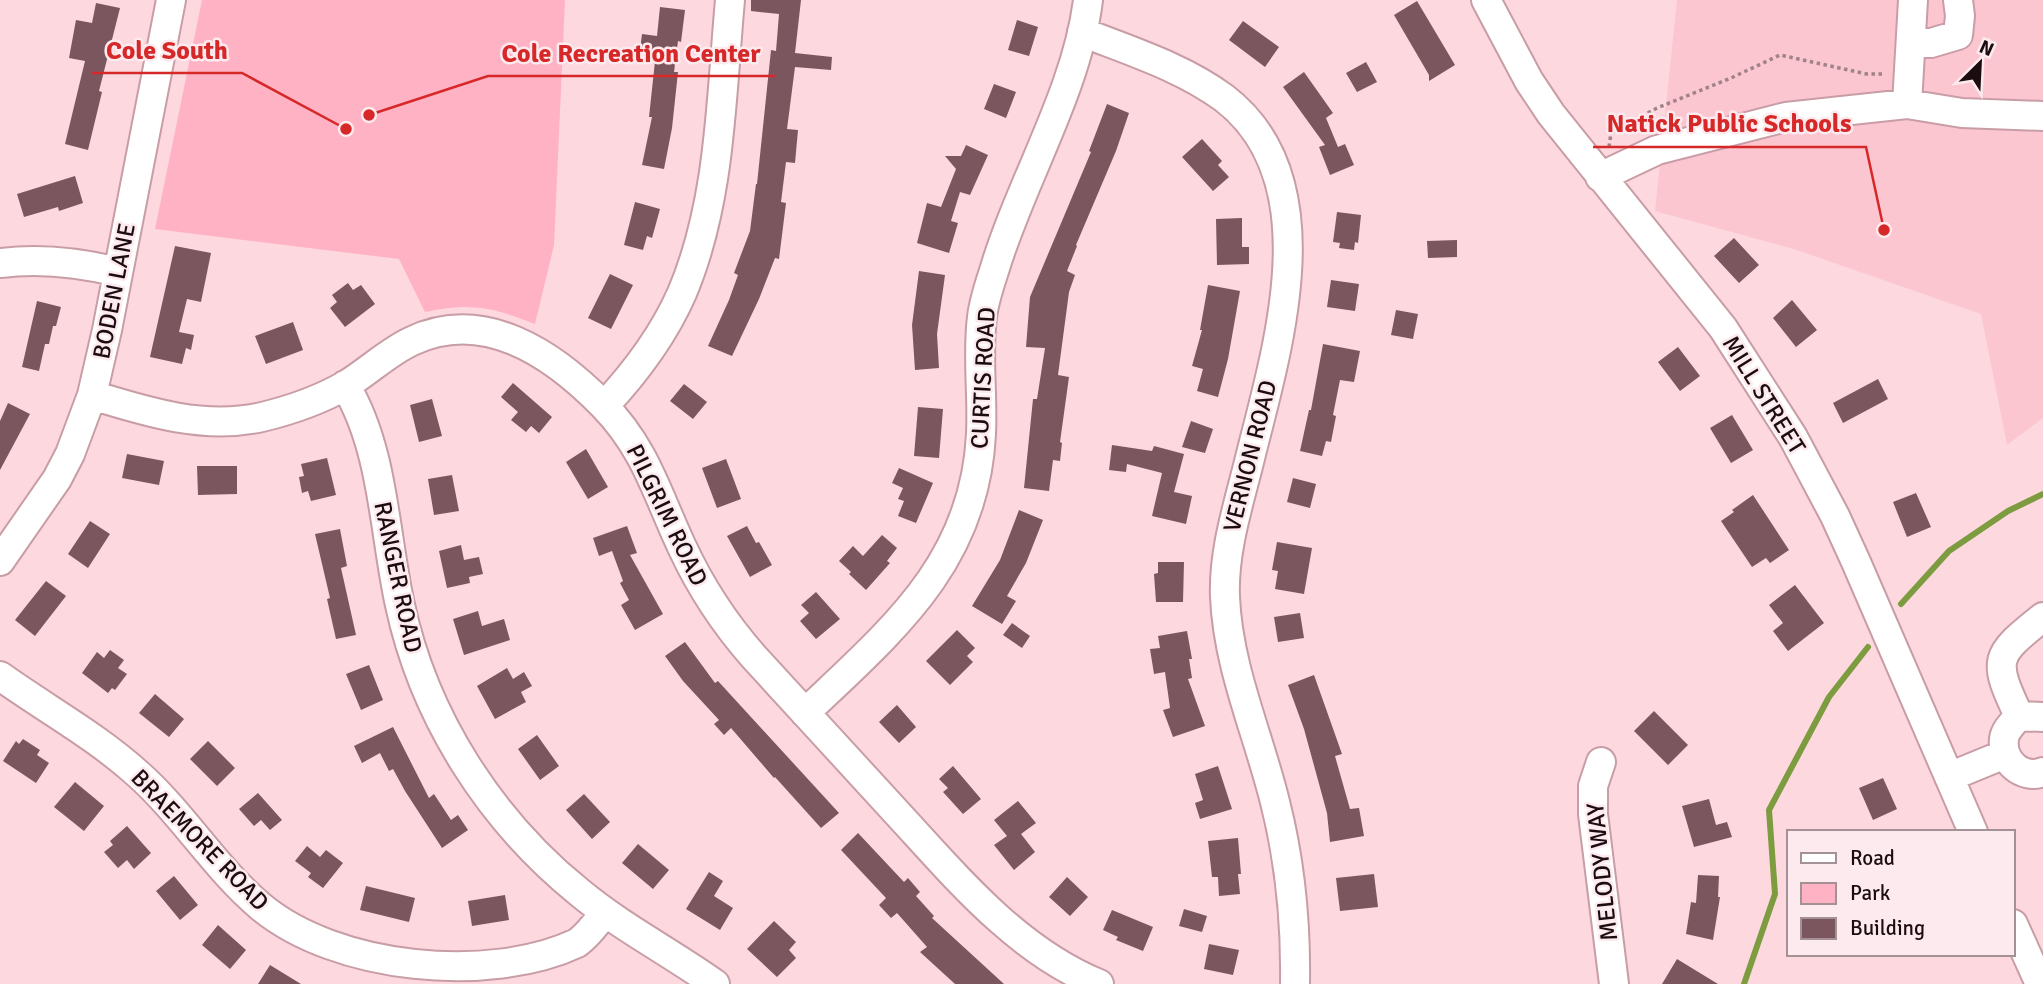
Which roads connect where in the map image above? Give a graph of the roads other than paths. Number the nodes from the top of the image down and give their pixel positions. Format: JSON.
{"nodes":[{"id":1,"x":171,"y":0,"type":"edge"},
{"id":2,"x":730,"y":0,"type":"edge"},
{"id":3,"x":1088,"y":0,"type":"edge"},
{"id":4,"x":1486,"y":0,"type":"edge"},
{"id":5,"x":1913,"y":0,"type":"edge"},
{"id":6,"x":1958,"y":0,"type":"edge"},
{"id":7,"x":1082,"y":32,"type":"junction"},
{"id":8,"x":1912,"y":43,"type":"junction"},
{"id":9,"x":1908,"y":104,"type":"junction"},
{"id":10,"x":2043,"y":116,"type":"edge"},
{"id":11,"x":1600,"y":177,"type":"junction"},
{"id":12,"x":0,"y":263,"type":"edge"},
{"id":13,"x":118,"y":272,"type":"junction"},
{"id":14,"x":345,"y":385,"type":"junction"},
{"id":15,"x":92,"y":395,"type":"junction"},
{"id":16,"x":604,"y":406,"type":"junction"},
{"id":17,"x":0,"y":561,"type":"edge"},
{"id":18,"x":2043,"y":617,"type":"edge"},
{"id":19,"x":0,"y":676,"type":"edge"},
{"id":20,"x":805,"y":713,"type":"junction"},
{"id":21,"x":2031,"y":717,"type":"edge"},
{"id":22,"x":2005,"y":754,"type":"junction"},
{"id":23,"x":1601,"y":762,"type":"dead end"},
{"id":24,"x":2043,"y":772,"type":"edge"},
{"id":25,"x":1949,"y":777,"type":"junction"},
{"id":26,"x":1972,"y":830,"type":"edge"},
{"id":27,"x":605,"y":912,"type":"junction"},
{"id":28,"x":2015,"y":928,"type":"edge"},
{"id":29,"x":715,"y":984,"type":"edge"},
{"id":30,"x":1099,"y":984,"type":"edge"},
{"id":31,"x":1295,"y":984,"type":"edge"},
{"id":32,"x":1614,"y":984,"type":"edge"},
{"id":33,"x":2040,"y":984,"type":"edge"}],
"edges":[{"from":1,"to":13,"type":"street","name":"BODEN LANE"},
{"from":2,"to":16,"type":"street"},
{"from":3,"to":7,"type":"street","name":"CURTIS ROAD"},
{"from":4,"to":11,"type":"street","name":"MILL STREET"},
{"from":5,"to":8,"type":"street"},
{"from":6,"to":8,"type":"street"},
{"from":7,"to":20,"type":"street","name":"CURTIS ROAD"},
{"from":7,"to":31,"type":"street","name":"VERNON ROAD"},
{"from":8,"to":9,"type":"street"},
{"from":9,"to":10,"type":"street"},
{"from":9,"to":11,"type":"street"},
{"from":11,"to":25,"type":"street","name":"MILL STREET"},
{"from":12,"to":13,"type":"street"},
{"from":13,"to":15,"type":"street","name":"BODEN LANE"},
{"from":14,"to":15,"type":"street","name":"PILGRIM ROAD"},
{"from":14,"to":16,"type":"street","name":"PILGRIM ROAD"},
{"from":14,"to":27,"type":"street","name":"RANGER ROAD"},
{"from":15,"to":17,"type":"street","name":"BODEN LANE"},
{"from":16,"to":20,"type":"street","name":"PILGRIM ROAD"},
{"from":18,"to":21,"type":"street"},
{"from":19,"to":27,"type":"street","name":"BRAEMORE ROAD"},
{"from":20,"to":30,"type":"street","name":"PILGRIM ROAD"},
{"from":21,"to":22,"type":"street"},
{"from":22,"to":24,"type":"street"},
{"from":22,"to":25,"type":"street"},
{"from":23,"to":32,"type":"street","name":"MELODY WAY"},
{"from":25,"to":26,"type":"street","name":"MILL STREET"},
{"from":27,"to":29,"type":"street","name":"RANGER ROAD"},
{"from":28,"to":33,"type":"street"}]}
